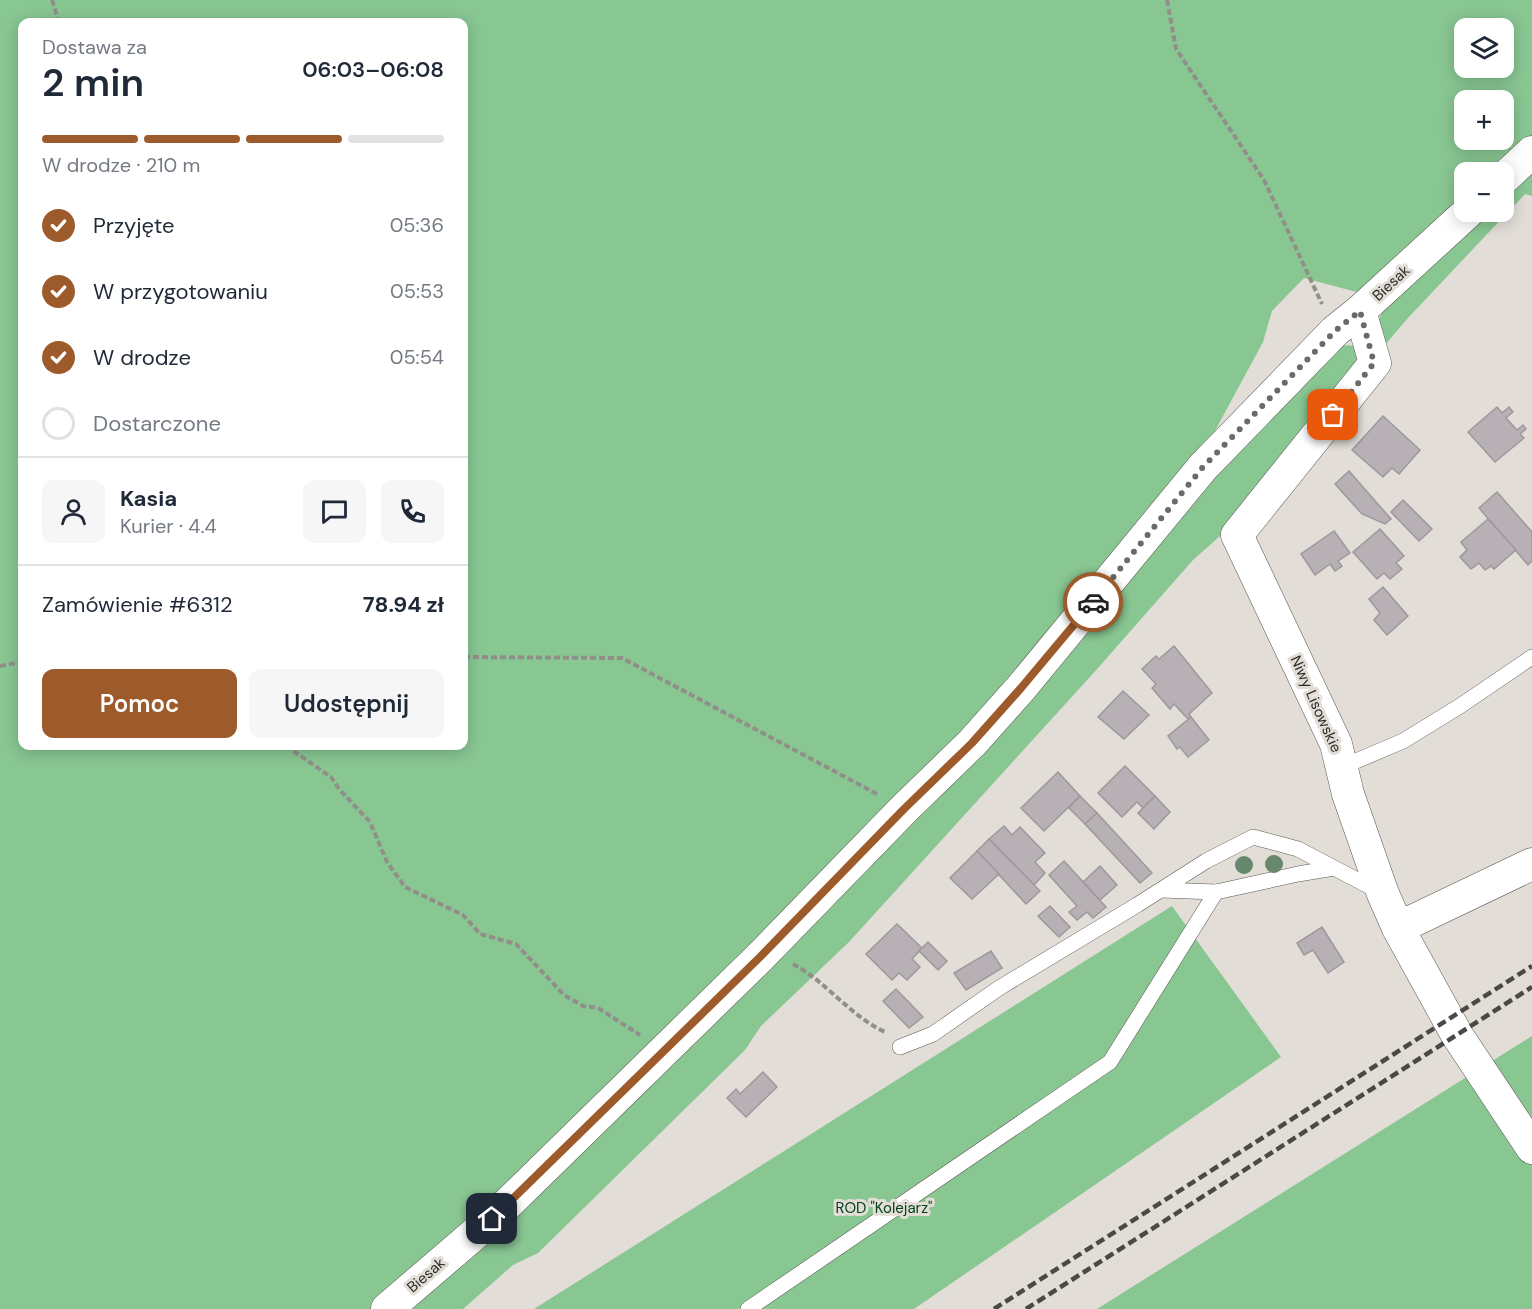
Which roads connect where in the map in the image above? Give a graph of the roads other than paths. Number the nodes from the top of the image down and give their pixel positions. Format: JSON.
{"nodes":[{"id":1,"x":1532,"y":152,"type":"edge"},
{"id":2,"x":1514,"y":169,"type":"edge"},
{"id":3,"x":1457,"y":222,"type":"edge"},
{"id":4,"x":1360,"y":311,"type":"junction"},
{"id":5,"x":1532,"y":657,"type":"edge"},
{"id":6,"x":1342,"y":767,"type":"junction"},
{"id":7,"x":1532,"y":864,"type":"edge"},
{"id":8,"x":1334,"y":868,"type":"junction"},
{"id":9,"x":1161,"y":890,"type":"junction"},
{"id":10,"x":1216,"y":892,"type":"junction"},
{"id":11,"x":1383,"y":894,"type":"junction"},
{"id":12,"x":1398,"y":928,"type":"junction"},
{"id":13,"x":906,"y":1045,"type":"road end"},
{"id":14,"x":1532,"y":1148,"type":"edge"},
{"id":15,"x":387,"y":1309,"type":"edge"},
{"id":16,"x":748,"y":1309,"type":"edge"}],
"edges":[{"from":1,"to":2,"type":"street"},
{"from":3,"to":4,"type":"street","name":"Biesak"},
{"from":4,"to":6,"type":"street","name":"Niwy Lisowskie"},
{"from":4,"to":15,"type":"street","name":"Biesak"},
{"from":5,"to":6,"type":"lane"},
{"from":6,"to":11,"type":"street","name":"Niwy Lisowskie"},
{"from":7,"to":12,"type":"street"},
{"from":8,"to":9,"type":"lane"},
{"from":8,"to":10,"type":"lane"},
{"from":8,"to":11,"type":"lane"},
{"from":9,"to":10,"type":"lane"},
{"from":9,"to":13,"type":"lane"},
{"from":10,"to":16,"type":"lane"},
{"from":11,"to":12,"type":"street","name":"Niwy Lisowskie"},
{"from":12,"to":14,"type":"street","name":"Niwy Lisowskie"}]}
